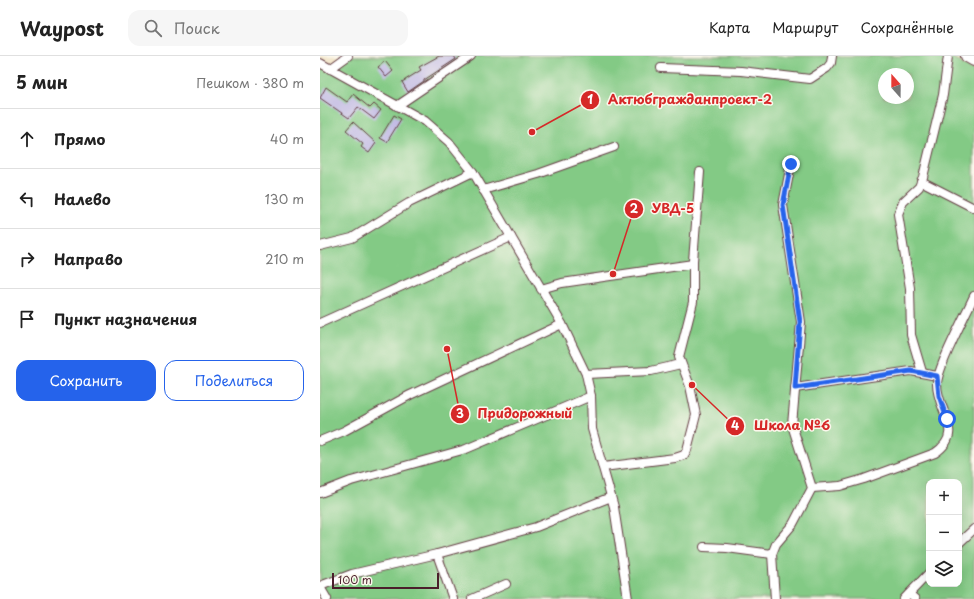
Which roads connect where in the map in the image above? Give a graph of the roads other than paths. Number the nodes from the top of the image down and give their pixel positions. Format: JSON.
{"nodes":[{"id":1,"x":348,"y":56,"type":"edge"},
{"id":2,"x":471,"y":56,"type":"edge"},
{"id":3,"x":832,"y":56,"type":"edge"},
{"id":4,"x":948,"y":56,"type":"edge"},
{"id":5,"x":966,"y":56,"type":"edge"},
{"id":6,"x":974,"y":60,"type":"edge"},
{"id":7,"x":320,"y":63,"type":"edge"},
{"id":8,"x":661,"y":68,"type":"dead end"},
{"id":9,"x":330,"y":69,"type":"junction"},
{"id":10,"x":397,"y":106,"type":"junction"},
{"id":11,"x":614,"y":147,"type":"dead end"},
{"id":12,"x":791,"y":164,"type":"dead end"},
{"id":13,"x":472,"y":172,"type":"junction"},
{"id":14,"x":700,"y":172,"type":"dead end"},
{"id":15,"x":922,"y":181,"type":"junction"},
{"id":16,"x":483,"y":190,"type":"junction"},
{"id":17,"x":974,"y":208,"type":"edge"},
{"id":18,"x":511,"y":237,"type":"junction"},
{"id":19,"x":320,"y":246,"type":"edge"},
{"id":20,"x":693,"y":264,"type":"junction"},
{"id":21,"x":541,"y":289,"type":"junction"},
{"id":22,"x":974,"y":296,"type":"edge"},
{"id":23,"x":320,"y":323,"type":"edge"},
{"id":24,"x":562,"y":324,"type":"junction"},
{"id":25,"x":681,"y":364,"type":"junction"},
{"id":26,"x":922,"y":372,"type":"junction"},
{"id":27,"x":586,"y":374,"type":"junction"},
{"id":28,"x":937,"y":376,"type":"junction"},
{"id":29,"x":795,"y":388,"type":"junction"},
{"id":30,"x":592,"y":396,"type":"junction"},
{"id":31,"x":320,"y":441,"type":"edge"},
{"id":32,"x":603,"y":467,"type":"junction"},
{"id":33,"x":812,"y":488,"type":"junction"},
{"id":34,"x":320,"y":493,"type":"edge"},
{"id":35,"x":611,"y":497,"type":"junction"},
{"id":36,"x":974,"y":529,"type":"edge"},
{"id":37,"x":962,"y":540,"type":"edge"},
{"id":38,"x":704,"y":547,"type":"dead end"},
{"id":39,"x":437,"y":554,"type":"junction"},
{"id":40,"x":772,"y":554,"type":"junction"},
{"id":41,"x":926,"y":577,"type":"edge"},
{"id":42,"x":506,"y":584,"type":"dead end"},
{"id":43,"x":320,"y":587,"type":"edge"},
{"id":44,"x":909,"y":597,"type":"edge"},
{"id":45,"x":326,"y":599,"type":"edge"},
{"id":46,"x":453,"y":599,"type":"edge"},
{"id":47,"x":472,"y":599,"type":"edge"},
{"id":48,"x":628,"y":599,"type":"edge"},
{"id":49,"x":776,"y":599,"type":"edge"}],
"edges":[{"from":1,"to":9,"type":"lane"},
{"from":2,"to":10,"type":"lane"},
{"from":3,"to":8,"type":"lane"},
{"from":4,"to":15,"type":"lane"},
{"from":5,"to":6,"type":"highway"},
{"from":7,"to":9,"type":"lane"},
{"from":9,"to":10,"type":"lane"},
{"from":10,"to":13,"type":"lane"},
{"from":11,"to":16,"type":"lane"},
{"from":12,"to":29,"type":"lane"},
{"from":13,"to":16,"type":"lane"},
{"from":13,"to":19,"type":"lane"},
{"from":14,"to":20,"type":"lane"},
{"from":15,"to":17,"type":"lane"},
{"from":15,"to":26,"type":"lane"},
{"from":16,"to":18,"type":"lane"},
{"from":18,"to":21,"type":"lane"},
{"from":18,"to":23,"type":"lane"},
{"from":20,"to":21,"type":"lane"},
{"from":20,"to":25,"type":"lane"},
{"from":21,"to":24,"type":"lane"},
{"from":22,"to":28,"type":"lane"},
{"from":24,"to":27,"type":"lane"},
{"from":24,"to":31,"type":"lane"},
{"from":25,"to":27,"type":"lane"},
{"from":25,"to":32,"type":"lane"},
{"from":26,"to":28,"type":"lane"},
{"from":26,"to":29,"type":"lane"},
{"from":27,"to":30,"type":"lane"},
{"from":28,"to":33,"type":"lane"},
{"from":29,"to":33,"type":"lane"},
{"from":30,"to":32,"type":"lane"},
{"from":30,"to":34,"type":"lane"},
{"from":32,"to":35,"type":"lane"},
{"from":33,"to":40,"type":"lane"},
{"from":35,"to":39,"type":"lane"},
{"from":35,"to":48,"type":"lane"},
{"from":36,"to":37,"type":"lane"},
{"from":38,"to":40,"type":"lane"},
{"from":39,"to":43,"type":"lane"},
{"from":39,"to":46,"type":"lane"},
{"from":40,"to":49,"type":"lane"},
{"from":41,"to":44,"type":"lane"},
{"from":42,"to":47,"type":"lane"},
{"from":43,"to":45,"type":"lane"}]}
